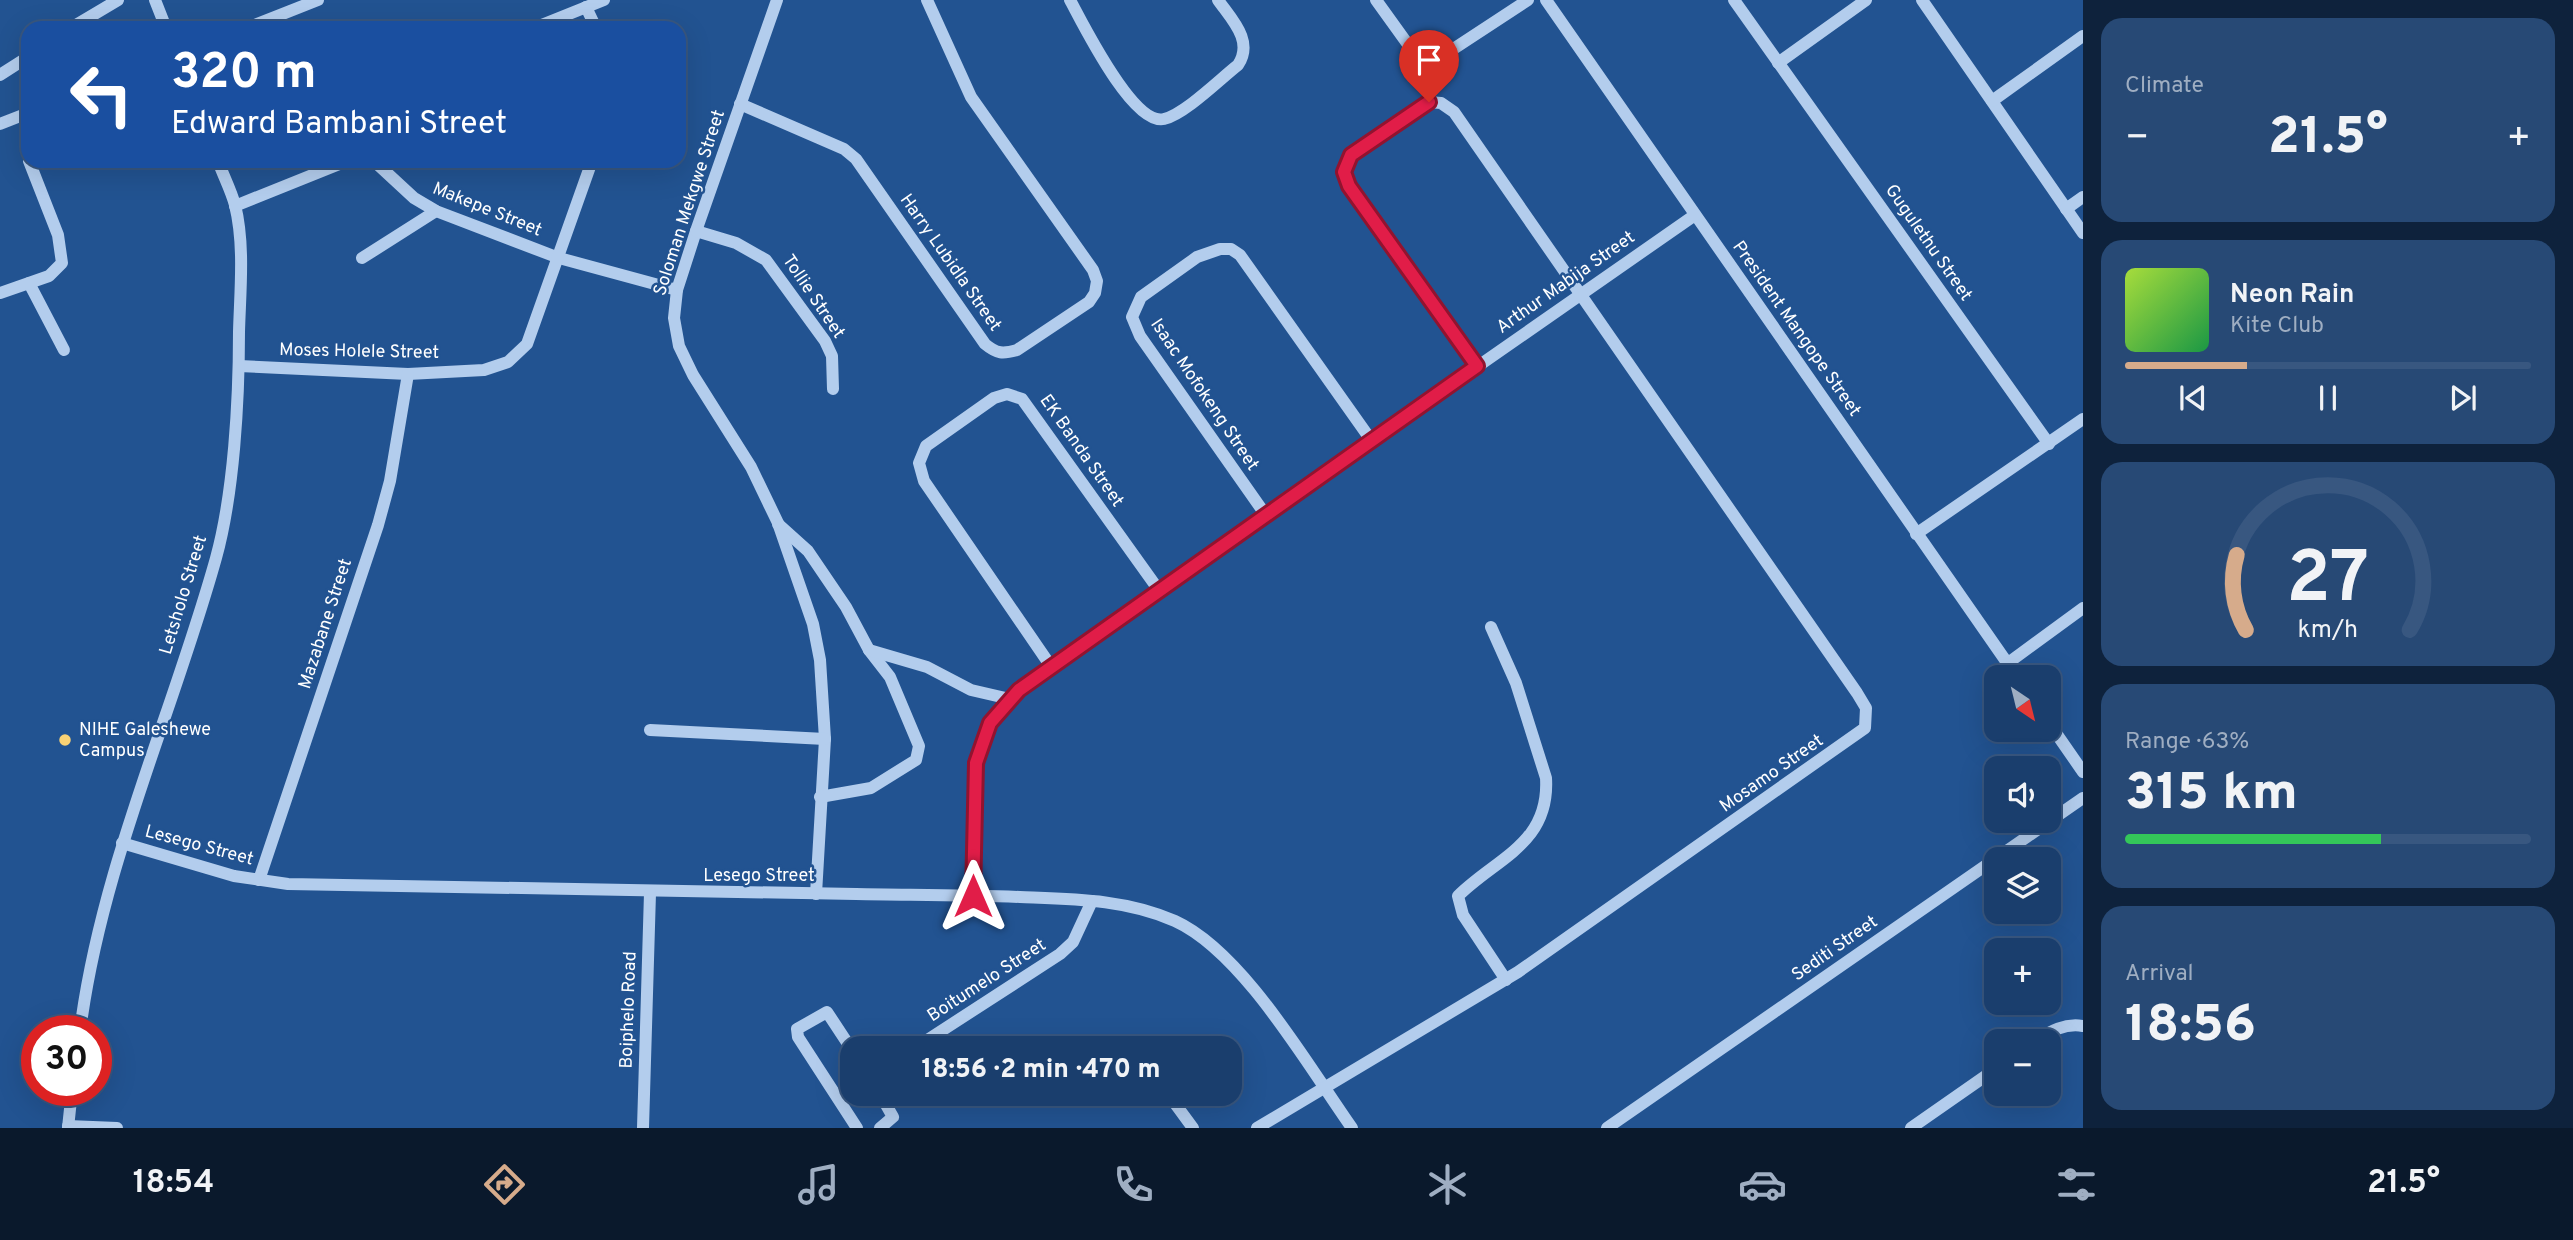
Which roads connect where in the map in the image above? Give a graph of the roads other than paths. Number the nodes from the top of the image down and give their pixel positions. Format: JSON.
{"nodes":[{"id":1,"x":118,"y":0,"type":"edge"},
{"id":2,"x":155,"y":0,"type":"edge"},
{"id":3,"x":318,"y":0,"type":"edge"},
{"id":4,"x":604,"y":0,"type":"edge"},
{"id":5,"x":777,"y":0,"type":"edge"},
{"id":6,"x":927,"y":0,"type":"edge"},
{"id":7,"x":1070,"y":0,"type":"edge"},
{"id":8,"x":1218,"y":0,"type":"edge"},
{"id":9,"x":1376,"y":0,"type":"edge"},
{"id":10,"x":1528,"y":0,"type":"edge"},
{"id":11,"x":1546,"y":0,"type":"edge"},
{"id":12,"x":1734,"y":0,"type":"edge"},
{"id":13,"x":1866,"y":0,"type":"edge"},
{"id":14,"x":1922,"y":0,"type":"edge"},
{"id":15,"x":586,"y":7,"type":"junction"},
{"id":16,"x":83,"y":21,"type":"edge"},
{"id":17,"x":163,"y":21,"type":"edge"},
{"id":18,"x":265,"y":21,"type":"edge"},
{"id":19,"x":551,"y":21,"type":"edge"},
{"id":20,"x":593,"y":21,"type":"edge"},
{"id":21,"x":2083,"y":36,"type":"edge"},
{"id":22,"x":21,"y":62,"type":"edge"},
{"id":23,"x":1778,"y":63,"type":"junction"},
{"id":24,"x":0,"y":75,"type":"edge"},
{"id":25,"x":1992,"y":101,"type":"junction"},
{"id":26,"x":740,"y":104,"type":"junction"},
{"id":27,"x":21,"y":116,"type":"edge"},
{"id":28,"x":0,"y":124,"type":"edge"},
{"id":29,"x":32,"y":168,"type":"edge"},
{"id":30,"x":221,"y":168,"type":"edge"},
{"id":31,"x":330,"y":168,"type":"edge"},
{"id":32,"x":381,"y":168,"type":"edge"},
{"id":33,"x":590,"y":168,"type":"edge"},
{"id":34,"x":2083,"y":197,"type":"edge"},
{"id":35,"x":235,"y":206,"type":"junction"},
{"id":36,"x":2066,"y":209,"type":"junction"},
{"id":37,"x":436,"y":211,"type":"junction"},
{"id":38,"x":1695,"y":215,"type":"junction"},
{"id":39,"x":696,"y":231,"type":"junction"},
{"id":40,"x":2083,"y":233,"type":"edge"},
{"id":41,"x":362,"y":258,"type":"dead end"},
{"id":42,"x":559,"y":258,"type":"junction"},
{"id":43,"x":29,"y":283,"type":"junction"},
{"id":44,"x":677,"y":290,"type":"junction"},
{"id":45,"x":0,"y":293,"type":"edge"},
{"id":46,"x":1583,"y":293,"type":"junction"},
{"id":47,"x":64,"y":350,"type":"dead end"},
{"id":48,"x":239,"y":366,"type":"junction"},
{"id":49,"x":1477,"y":366,"type":"junction"},
{"id":50,"x":408,"y":374,"type":"junction"},
{"id":51,"x":834,"y":389,"type":"dead end"},
{"id":52,"x":2083,"y":419,"type":"edge"},
{"id":53,"x":1371,"y":440,"type":"junction"},
{"id":54,"x":2049,"y":444,"type":"junction"},
{"id":55,"x":1265,"y":514,"type":"junction"},
{"id":56,"x":778,"y":523,"type":"junction"},
{"id":57,"x":1916,"y":534,"type":"junction"},
{"id":58,"x":1158,"y":589,"type":"junction"},
{"id":59,"x":2083,"y":608,"type":"edge"},
{"id":60,"x":1491,"y":627,"type":"dead end"},
{"id":61,"x":869,"y":650,"type":"junction"},
{"id":62,"x":2008,"y":663,"type":"joint"},
{"id":63,"x":1050,"y":666,"type":"junction"},
{"id":64,"x":1010,"y":699,"type":"junction"},
{"id":65,"x":650,"y":730,"type":"dead end"},
{"id":66,"x":825,"y":739,"type":"junction"},
{"id":67,"x":2062,"y":742,"type":"edge"},
{"id":68,"x":2083,"y":772,"type":"edge"},
{"id":69,"x":820,"y":797,"type":"junction"},
{"id":70,"x":2083,"y":798,"type":"edge"},
{"id":71,"x":122,"y":843,"type":"junction"},
{"id":72,"x":259,"y":880,"type":"junction"},
{"id":73,"x":650,"y":893,"type":"junction"},
{"id":74,"x":816,"y":894,"type":"junction"},
{"id":75,"x":973,"y":896,"type":"junction"},
{"id":76,"x":1092,"y":901,"type":"junction"},
{"id":77,"x":1506,"y":980,"type":"junction"},
{"id":78,"x":83,"y":1015,"type":"edge"},
{"id":79,"x":2083,"y":1026,"type":"edge"},
{"id":80,"x":2057,"y":1029,"type":"edge"},
{"id":81,"x":843,"y":1036,"type":"edge"},
{"id":82,"x":933,"y":1036,"type":"edge"},
{"id":83,"x":1984,"y":1077,"type":"edge"},
{"id":84,"x":1322,"y":1086,"type":"junction"},
{"id":85,"x":840,"y":1103,"type":"edge"},
{"id":86,"x":70,"y":1106,"type":"edge"},
{"id":87,"x":842,"y":1106,"type":"edge"},
{"id":88,"x":887,"y":1106,"type":"edge"},
{"id":89,"x":1177,"y":1106,"type":"edge"},
{"id":90,"x":68,"y":1127,"type":"edge"},
{"id":91,"x":117,"y":1128,"type":"edge"},
{"id":92,"x":643,"y":1128,"type":"edge"},
{"id":93,"x":856,"y":1128,"type":"edge"},
{"id":94,"x":880,"y":1128,"type":"edge"},
{"id":95,"x":1193,"y":1128,"type":"edge"},
{"id":96,"x":1257,"y":1128,"type":"edge"},
{"id":97,"x":1352,"y":1128,"type":"edge"},
{"id":98,"x":1607,"y":1128,"type":"edge"},
{"id":99,"x":1911,"y":1128,"type":"edge"}],
"edges":[{"from":1,"to":16,"type":"street"},
{"from":2,"to":17,"type":"street"},
{"from":3,"to":18,"type":"street"},
{"from":4,"to":15,"type":"street"},
{"from":5,"to":26,"type":"street","name":"Soloman Mekgwe Street"},
{"from":6,"to":26,"type":"street","name":"Harry Lubidla Street"},
{"from":7,"to":8,"type":"street"},
{"from":9,"to":10,"type":"street"},
{"from":11,"to":38,"type":"street","name":"President Mangope Street"},
{"from":12,"to":23,"type":"street","name":"Gugulethu Street"},
{"from":13,"to":23,"type":"street"},
{"from":14,"to":25,"type":"street"},
{"from":15,"to":19,"type":"street"},
{"from":15,"to":20,"type":"street"},
{"from":21,"to":25,"type":"street"},
{"from":22,"to":24,"type":"street"},
{"from":23,"to":54,"type":"street","name":"Gugulethu Street"},
{"from":25,"to":36,"type":"street"},
{"from":26,"to":39,"type":"street","name":"Soloman Mekgwe Street"},
{"from":27,"to":28,"type":"street"},
{"from":29,"to":43,"type":"street"},
{"from":30,"to":35,"type":"street","name":"Letsholo Street"},
{"from":31,"to":35,"type":"street"},
{"from":32,"to":37,"type":"street","name":"Makepe Street"},
{"from":33,"to":42,"type":"street","name":"Moses Holele Street"},
{"from":34,"to":36,"type":"street"},
{"from":35,"to":48,"type":"street","name":"Letsholo Street"},
{"from":36,"to":40,"type":"street"},
{"from":37,"to":41,"type":"street"},
{"from":37,"to":42,"type":"street","name":"Makepe Street"},
{"from":38,"to":46,"type":"street","name":"Arthur Mabija Street"},
{"from":38,"to":57,"type":"street","name":"President Mangope Street"},
{"from":39,"to":44,"type":"street","name":"Soloman Mekgwe Street"},
{"from":39,"to":51,"type":"street","name":"Tollie Street"},
{"from":42,"to":44,"type":"street","name":"Makepe Street"},
{"from":42,"to":50,"type":"street","name":"Moses Holele Street"},
{"from":43,"to":45,"type":"street"},
{"from":43,"to":47,"type":"street"},
{"from":44,"to":56,"type":"street","name":"Soloman Mekgwe Street"},
{"from":46,"to":49,"type":"street","name":"Arthur Mabija Street"},
{"from":46,"to":49,"type":"street"},
{"from":46,"to":77,"type":"street","name":"Mosamo Street"},
{"from":48,"to":50,"type":"street","name":"Moses Holele Street"},
{"from":48,"to":71,"type":"street","name":"Letsholo Street"},
{"from":49,"to":53,"type":"street","name":"Arthur Mabija Street"},
{"from":50,"to":72,"type":"street","name":"Mazabane Street"},
{"from":52,"to":54,"type":"street"},
{"from":53,"to":55,"type":"street","name":"Arthur Mabija Street"},
{"from":53,"to":55,"type":"street","name":"Isaac Mofokeng Street"},
{"from":54,"to":57,"type":"street"},
{"from":55,"to":58,"type":"street","name":"Arthur Mabija Street"},
{"from":56,"to":61,"type":"street"},
{"from":56,"to":66,"type":"street","name":"Soloman Mekgwe Street"},
{"from":57,"to":62,"type":"street","name":"President Mangope Street"},
{"from":58,"to":63,"type":"street","name":"Arthur Mabija Street"},
{"from":58,"to":63,"type":"street","name":"EK Banda Street"},
{"from":59,"to":62,"type":"street"},
{"from":60,"to":77,"type":"street"},
{"from":61,"to":64,"type":"street"},
{"from":61,"to":69,"type":"street"},
{"from":63,"to":64,"type":"street","name":"Arthur Mabija Street"},
{"from":64,"to":75,"type":"street","name":"Arthur Mabija Street"},
{"from":65,"to":66,"type":"street"},
{"from":66,"to":69,"type":"street","name":"Soloman Mekgwe Street"},
{"from":67,"to":68,"type":"street"},
{"from":69,"to":74,"type":"street","name":"Soloman Mekgwe Street"},
{"from":70,"to":98,"type":"street","name":"Sediti Street"},
{"from":71,"to":72,"type":"street","name":"Lesego Street"},
{"from":71,"to":78,"type":"street","name":"Letsholo Street"},
{"from":72,"to":73,"type":"street","name":"Lesego Street"},
{"from":73,"to":74,"type":"street","name":"Lesego Street"},
{"from":73,"to":92,"type":"street","name":"Boiphelo Road"},
{"from":74,"to":75,"type":"street","name":"Lesego Street"},
{"from":75,"to":76,"type":"street","name":"Lesego Street"},
{"from":76,"to":82,"type":"street","name":"Boitumelo Street"},
{"from":76,"to":84,"type":"street","name":"Lesego Street"},
{"from":77,"to":84,"type":"street","name":"Mosamo Street"},
{"from":79,"to":80,"type":"street"},
{"from":81,"to":85,"type":"street"},
{"from":83,"to":99,"type":"street"},
{"from":84,"to":96,"type":"street","name":"Mosamo Street"},
{"from":84,"to":97,"type":"street","name":"Lesego Street"},
{"from":86,"to":90,"type":"street"},
{"from":87,"to":93,"type":"street"},
{"from":88,"to":94,"type":"street"},
{"from":89,"to":95,"type":"street"},
{"from":90,"to":91,"type":"street"}]}
